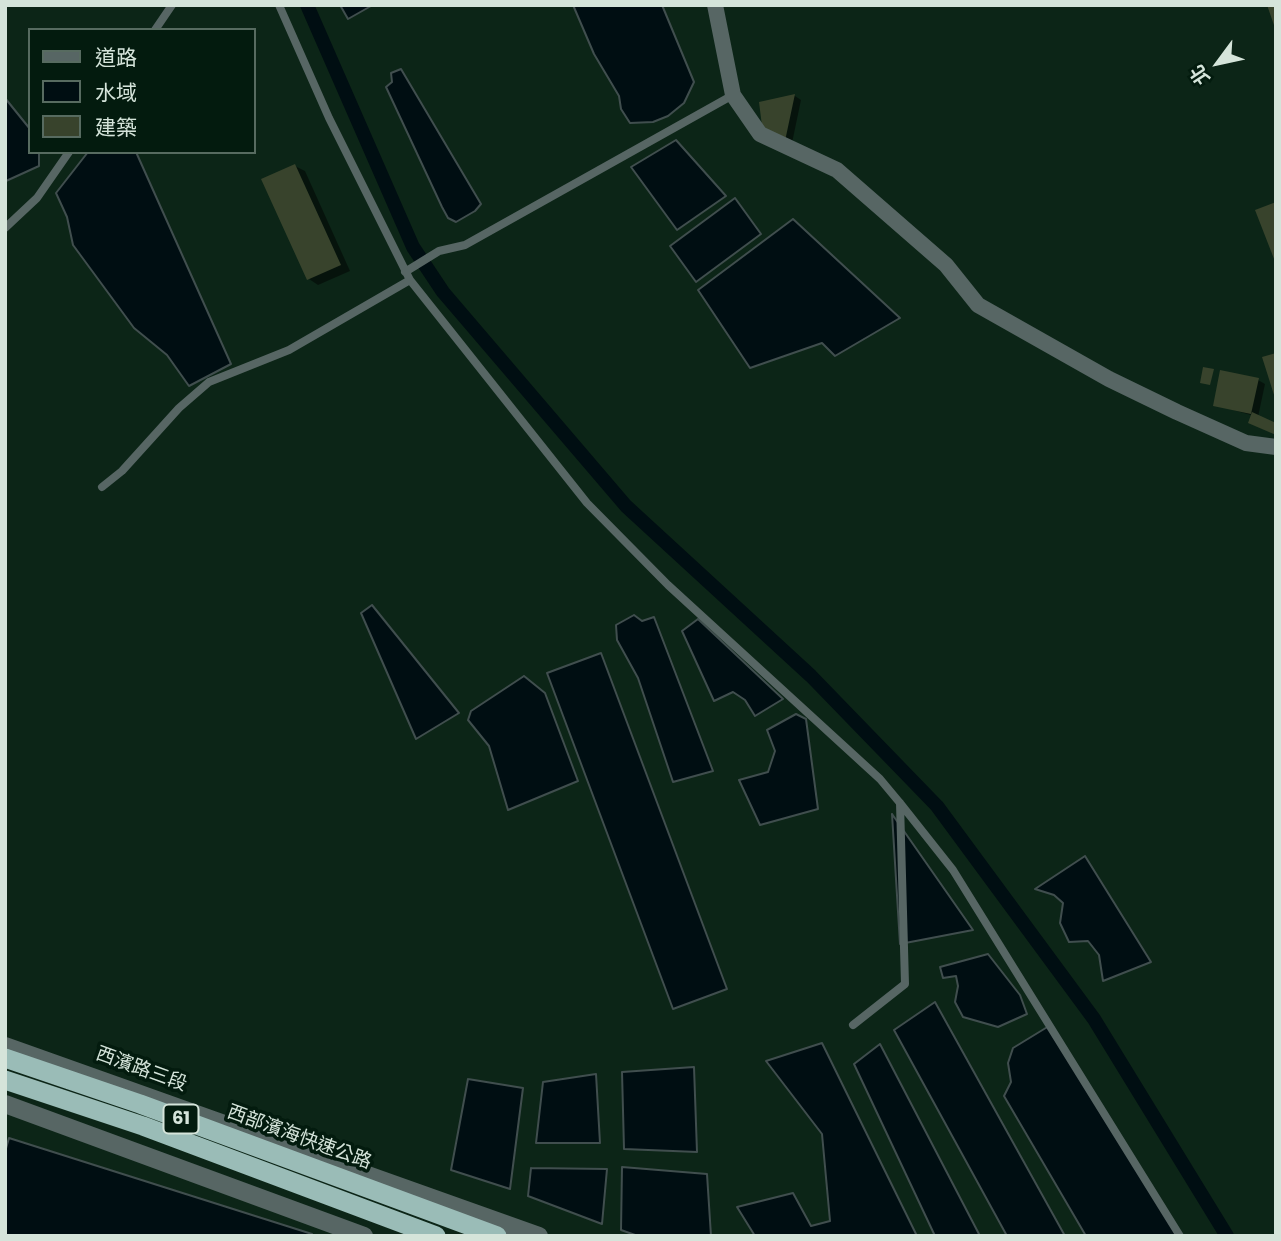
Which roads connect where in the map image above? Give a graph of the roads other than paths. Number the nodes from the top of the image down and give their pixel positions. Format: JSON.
{"nodes":[{"id":1,"x":172,"y":5,"type":"edge"},
{"id":2,"x":279,"y":5,"type":"edge"},
{"id":3,"x":715,"y":5,"type":"edge"},
{"id":4,"x":156,"y":28,"type":"edge"},
{"id":5,"x":733,"y":95,"type":"junction"},
{"id":6,"x":68,"y":154,"type":"edge"},
{"id":7,"x":5,"y":228,"type":"edge"},
{"id":8,"x":407,"y":276,"type":"junction"},
{"id":9,"x":1276,"y":447,"type":"edge"},
{"id":10,"x":102,"y":487,"type":"dead end"},
{"id":11,"x":900,"y":803,"type":"junction"},
{"id":12,"x":853,"y":1026,"type":"dead end"},
{"id":13,"x":5,"y":1046,"type":"edge"},
{"id":14,"x":5,"y":1058,"type":"edge"},
{"id":15,"x":5,"y":1080,"type":"edge"},
{"id":16,"x":5,"y":1104,"type":"edge"},
{"id":17,"x":364,"y":1236,"type":"edge"},
{"id":18,"x":436,"y":1236,"type":"edge"},
{"id":19,"x":497,"y":1236,"type":"edge"},
{"id":20,"x":539,"y":1236,"type":"edge"},
{"id":21,"x":1180,"y":1236,"type":"edge"}],
"edges":[{"from":1,"to":4,"type":"lane"},
{"from":2,"to":8,"type":"lane"},
{"from":3,"to":5,"type":"street"},
{"from":5,"to":8,"type":"lane"},
{"from":5,"to":9,"type":"street"},
{"from":6,"to":7,"type":"lane"},
{"from":8,"to":10,"type":"lane"},
{"from":8,"to":11,"type":"lane"},
{"from":11,"to":12,"type":"lane"},
{"from":11,"to":21,"type":"lane"},
{"from":13,"to":20,"type":"street","name":"西濱路三段"},
{"from":14,"to":19,"type":"highway","name":"西部濱海快速公路","number":"61"},
{"from":15,"to":18,"type":"highway","number":"61"},
{"from":16,"to":17,"type":"street"}]}
